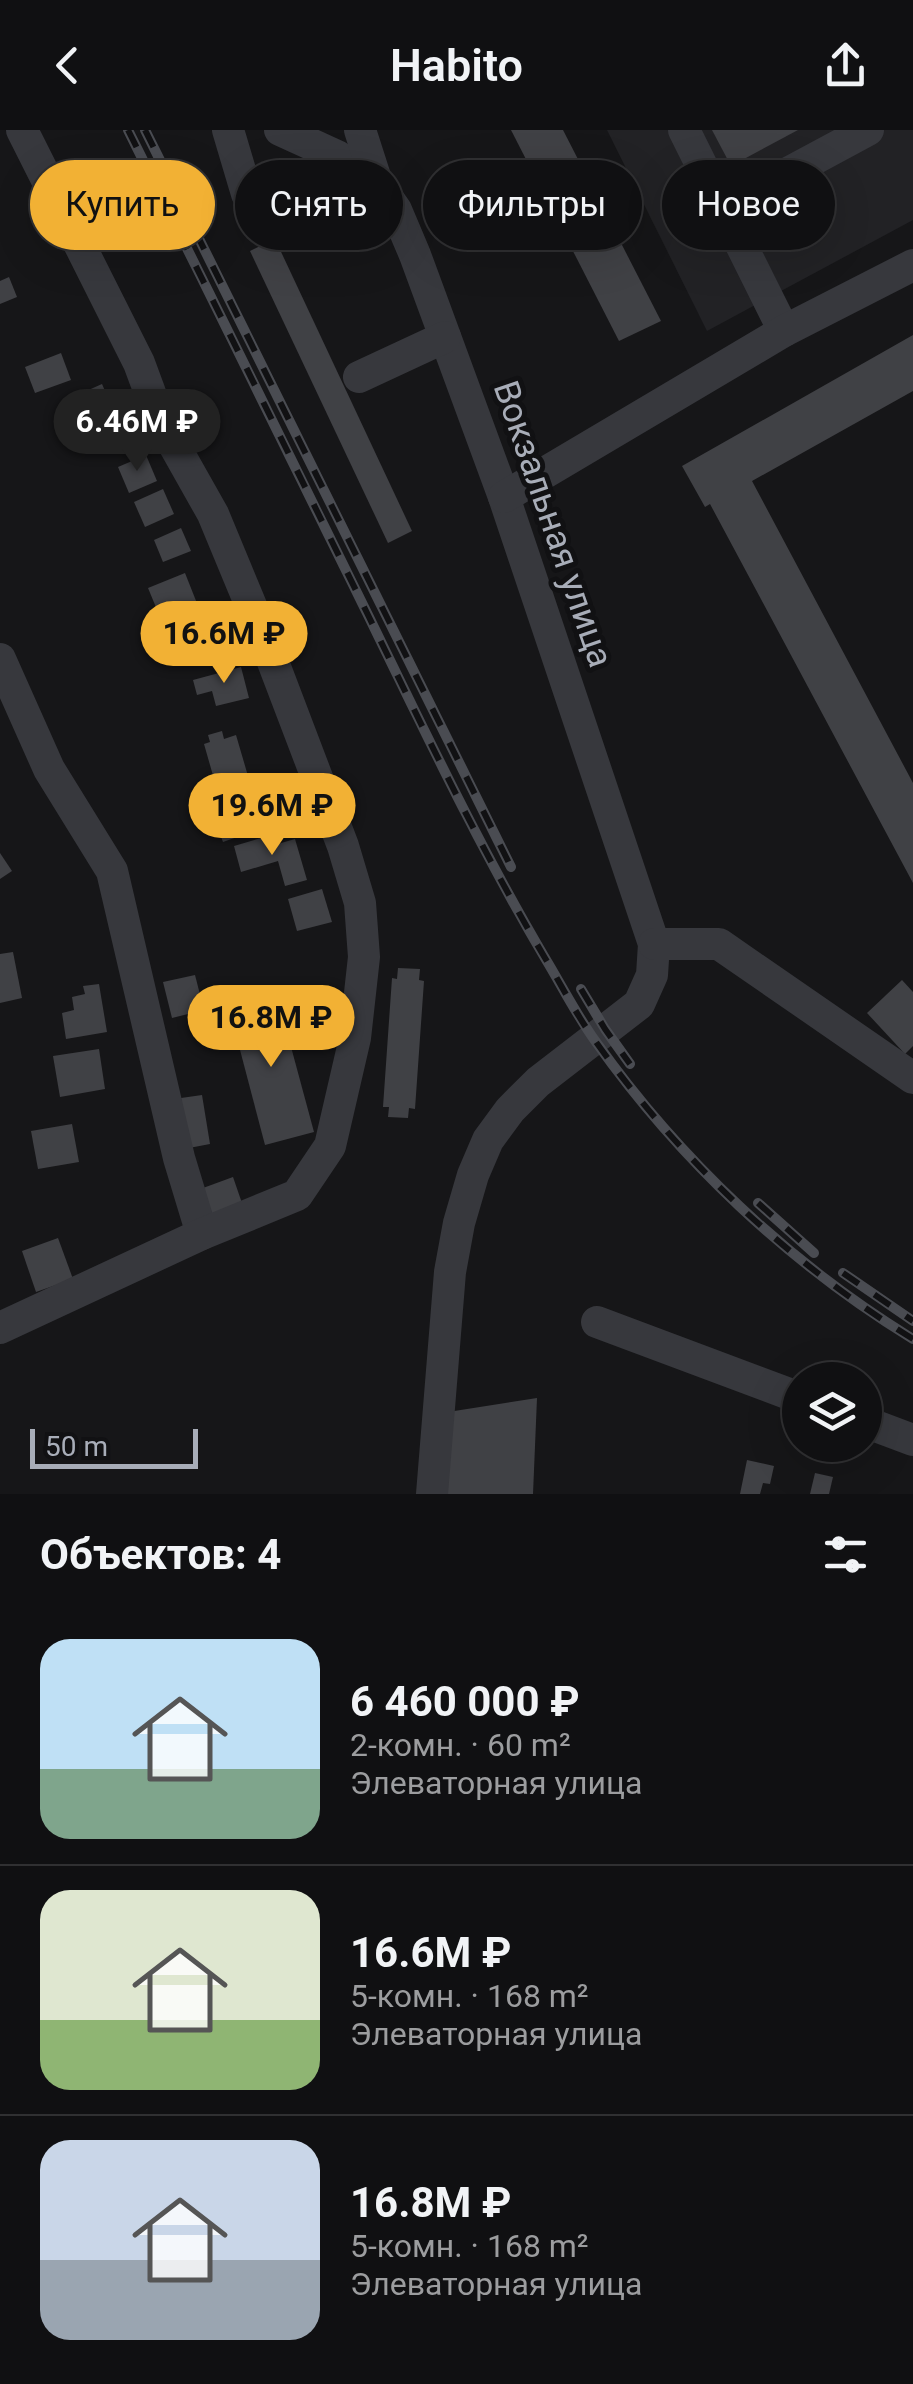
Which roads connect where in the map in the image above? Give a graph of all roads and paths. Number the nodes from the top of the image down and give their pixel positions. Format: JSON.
{"nodes":[{"id":1,"x":22,"y":130,"type":"edge"},
{"id":2,"x":228,"y":130,"type":"edge"},
{"id":3,"x":280,"y":130,"type":"edge"},
{"id":4,"x":360,"y":130,"type":"edge"},
{"id":5,"x":684,"y":130,"type":"edge"},
{"id":6,"x":868,"y":130,"type":"edge"},
{"id":7,"x":237,"y":160,"type":"edge"},
{"id":8,"x":342,"y":160,"type":"edge"},
{"id":9,"x":370,"y":160,"type":"edge"},
{"id":10,"x":699,"y":160,"type":"edge"},
{"id":11,"x":812,"y":160,"type":"edge"},
{"id":12,"x":403,"y":228,"type":"edge"},
{"id":13,"x":744,"y":250,"type":"edge"},
{"id":14,"x":913,"y":265,"type":"edge"},
{"id":15,"x":784,"y":331,"type":"junction"},
{"id":16,"x":446,"y":338,"type":"junction"},
{"id":17,"x":358,"y":377,"type":"dead end"},
{"id":18,"x":504,"y":497,"type":"junction"},
{"id":19,"x":0,"y":659,"type":"edge"},
{"id":20,"x":654,"y":944,"type":"junction"},
{"id":21,"x":913,"y":1078,"type":"edge"},
{"id":22,"x":202,"y":1234,"type":"junction"},
{"id":23,"x":598,"y":1322,"type":"dead end"},
{"id":24,"x":0,"y":1328,"type":"edge"},
{"id":25,"x":782,"y":1391,"type":"edge"},
{"id":26,"x":882,"y":1428,"type":"edge"},
{"id":27,"x":913,"y":1440,"type":"edge"},
{"id":28,"x":432,"y":1494,"type":"edge"}],
"edges":[{"from":1,"to":22,"type":"street"},
{"from":2,"to":7,"type":"street"},
{"from":3,"to":8,"type":"street","name":"Вокзальная улица"},
{"from":4,"to":9,"type":"street"},
{"from":5,"to":10,"type":"street"},
{"from":6,"to":11,"type":"street"},
{"from":12,"to":16,"type":"street","name":"Вокзальная улица"},
{"from":13,"to":15,"type":"street"},
{"from":14,"to":15,"type":"street"},
{"from":15,"to":18,"type":"street"},
{"from":16,"to":17,"type":"street"},
{"from":16,"to":18,"type":"street","name":"Вокзальная улица"},
{"from":18,"to":20,"type":"street","name":"Вокзальная улица"},
{"from":19,"to":22,"type":"street"},
{"from":20,"to":21,"type":"street"},
{"from":20,"to":28,"type":"street","name":"Вокзальная улица"},
{"from":22,"to":24,"type":"street"},
{"from":23,"to":25,"type":"street"},
{"from":26,"to":27,"type":"street"}]}
